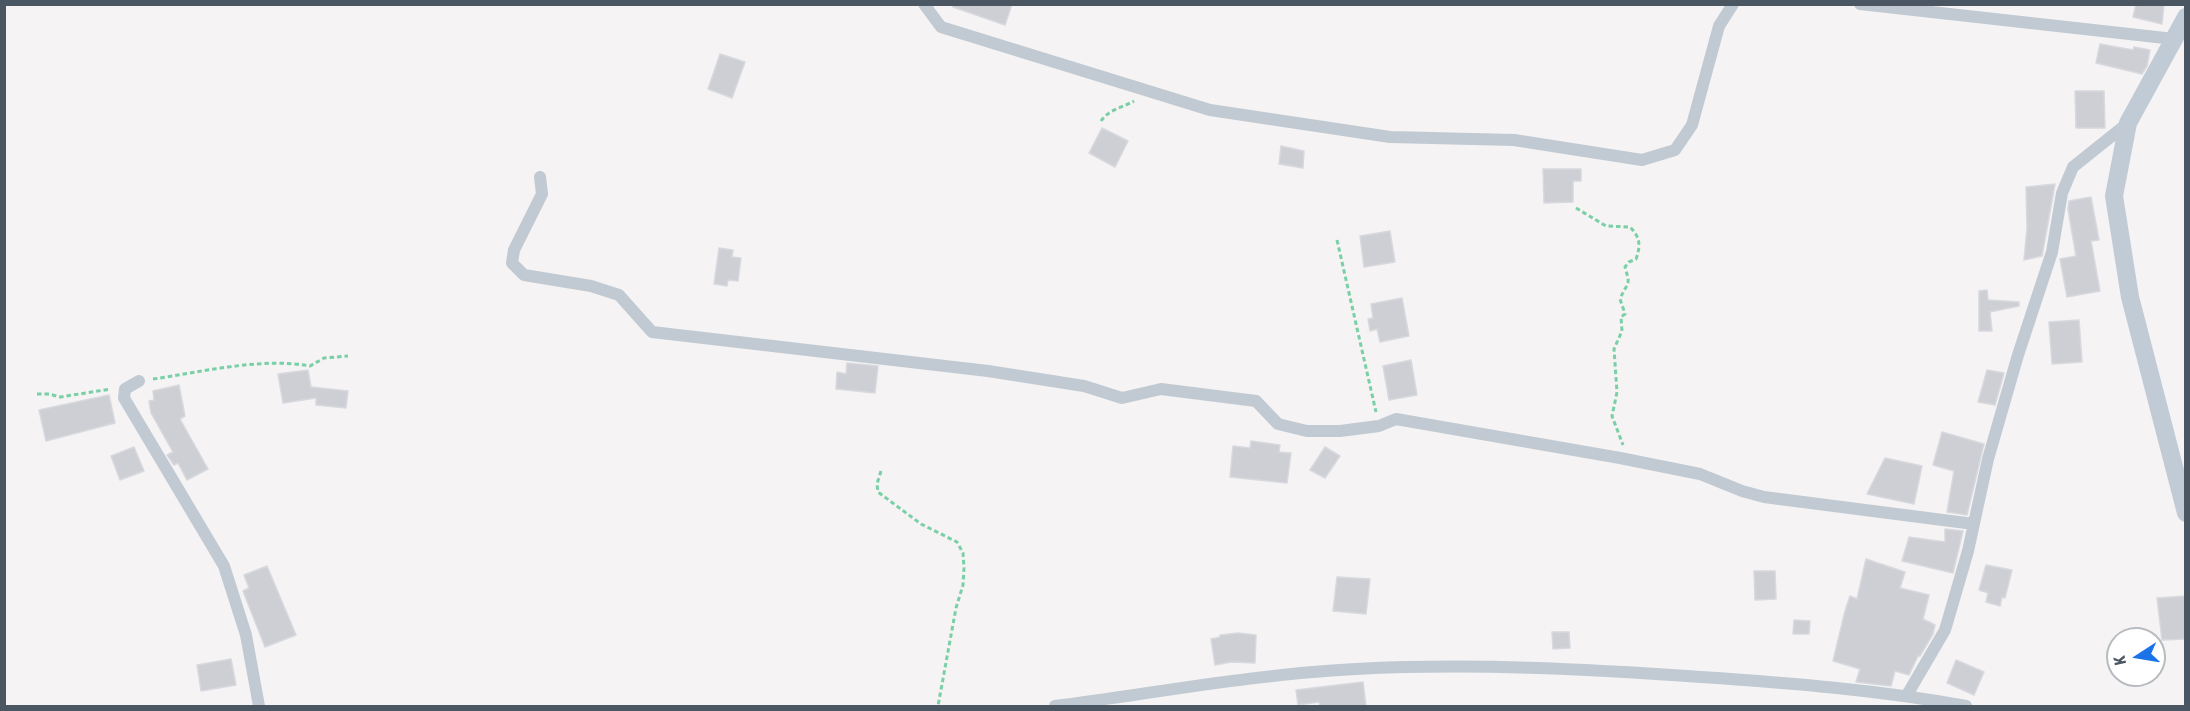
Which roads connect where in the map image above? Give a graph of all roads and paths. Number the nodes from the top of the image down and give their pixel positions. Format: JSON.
{"nodes":[{"id":1,"x":924,"y":4,"type":"edge"},
{"id":2,"x":1733,"y":4,"type":"edge"},
{"id":3,"x":1860,"y":4,"type":"edge"},
{"id":4,"x":2186,"y":17,"type":"edge"},
{"id":5,"x":2174,"y":39,"type":"junction"},
{"id":6,"x":1144,"y":89,"type":"junction"},
{"id":7,"x":1101,"y":121,"type":"dead end"},
{"id":8,"x":2128,"y":123,"type":"junction"},
{"id":9,"x":540,"y":177,"type":"dead end"},
{"id":10,"x":1576,"y":208,"type":"dead end"},
{"id":11,"x":1337,"y":240,"type":"dead end"},
{"id":12,"x":348,"y":356,"type":"dead end"},
{"id":13,"x":139,"y":381,"type":"joint"},
{"id":14,"x":125,"y":389,"type":"junction"},
{"id":15,"x":37,"y":394,"type":"dead end"},
{"id":16,"x":1379,"y":426,"type":"junction"},
{"id":17,"x":1620,"y":458,"type":"junction"},
{"id":18,"x":881,"y":471,"type":"dead end"},
{"id":19,"x":2186,"y":513,"type":"edge"},
{"id":20,"x":1974,"y":524,"type":"junction"},
{"id":21,"x":1907,"y":695,"type":"junction"},
{"id":22,"x":260,"y":706,"type":"edge"},
{"id":23,"x":939,"y":706,"type":"edge"},
{"id":24,"x":1055,"y":706,"type":"edge"},
{"id":25,"x":1966,"y":706,"type":"edge"}],
"edges":[{"from":1,"to":6,"type":"street"},
{"from":2,"to":6,"type":"street"},
{"from":3,"to":5,"type":"street"},
{"from":4,"to":5,"type":"street"},
{"from":5,"to":8,"type":"street"},
{"from":6,"to":7,"type":"path"},
{"from":8,"to":19,"type":"street"},
{"from":8,"to":20,"type":"street"},
{"from":9,"to":16,"type":"street"},
{"from":10,"to":17,"type":"path"},
{"from":11,"to":16,"type":"path"},
{"from":12,"to":13,"type":"path"},
{"from":13,"to":14,"type":"street"},
{"from":14,"to":15,"type":"path"},
{"from":14,"to":22,"type":"street"},
{"from":16,"to":17,"type":"street"},
{"from":17,"to":20,"type":"street"},
{"from":18,"to":23,"type":"path"},
{"from":20,"to":21,"type":"street"},
{"from":21,"to":24,"type":"street"},
{"from":21,"to":25,"type":"street"}]}
